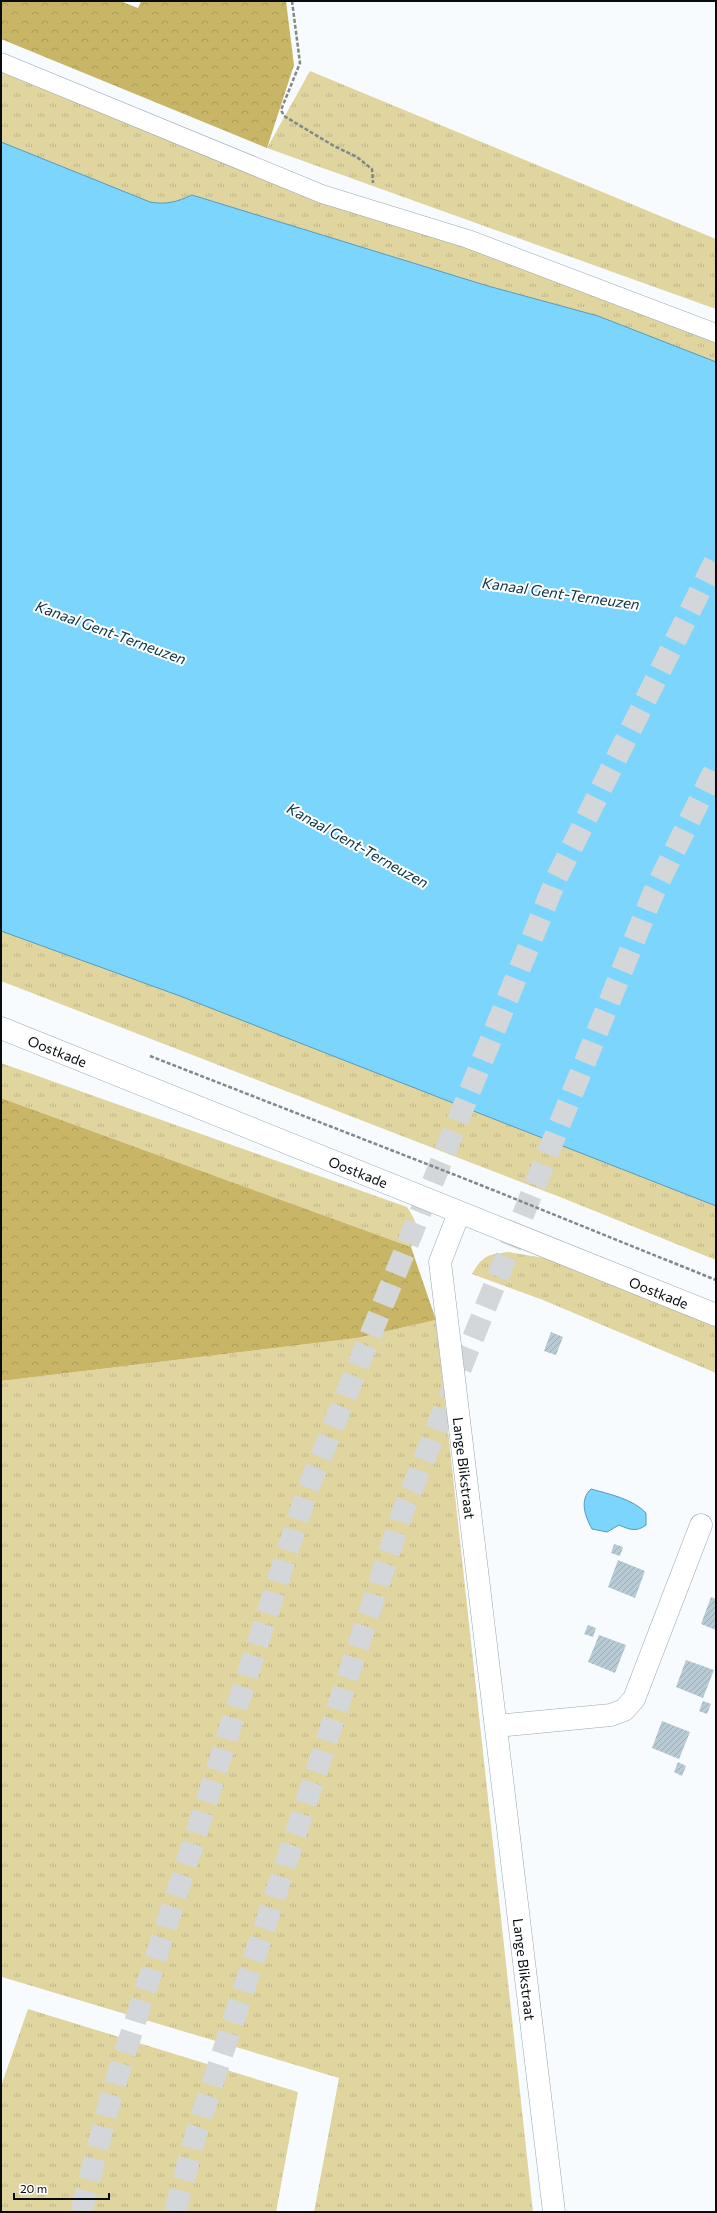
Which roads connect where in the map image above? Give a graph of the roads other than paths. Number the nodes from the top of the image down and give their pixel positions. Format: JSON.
{"nodes":[{"id":1,"x":1,"y":62,"type":"edge"},
{"id":2,"x":716,"y":333,"type":"edge"},
{"id":3,"x":1,"y":1028,"type":"edge"},
{"id":4,"x":459,"y":1213,"type":"junction"},
{"id":5,"x":716,"y":1315,"type":"edge"},
{"id":6,"x":700,"y":1525,"type":"dead end"},
{"id":7,"x":496,"y":1726,"type":"junction"},
{"id":8,"x":554,"y":2212,"type":"edge"}],
"edges":[{"from":1,"to":2,"type":"lane"},
{"from":3,"to":4,"type":"street","name":"Oostkade"},
{"from":4,"to":5,"type":"street","name":"Oostkade"},
{"from":4,"to":7,"type":"street","name":"Lange Blikstraat"},
{"from":6,"to":7,"type":"street"},
{"from":7,"to":8,"type":"street","name":"Lange Blikstraat"}]}
